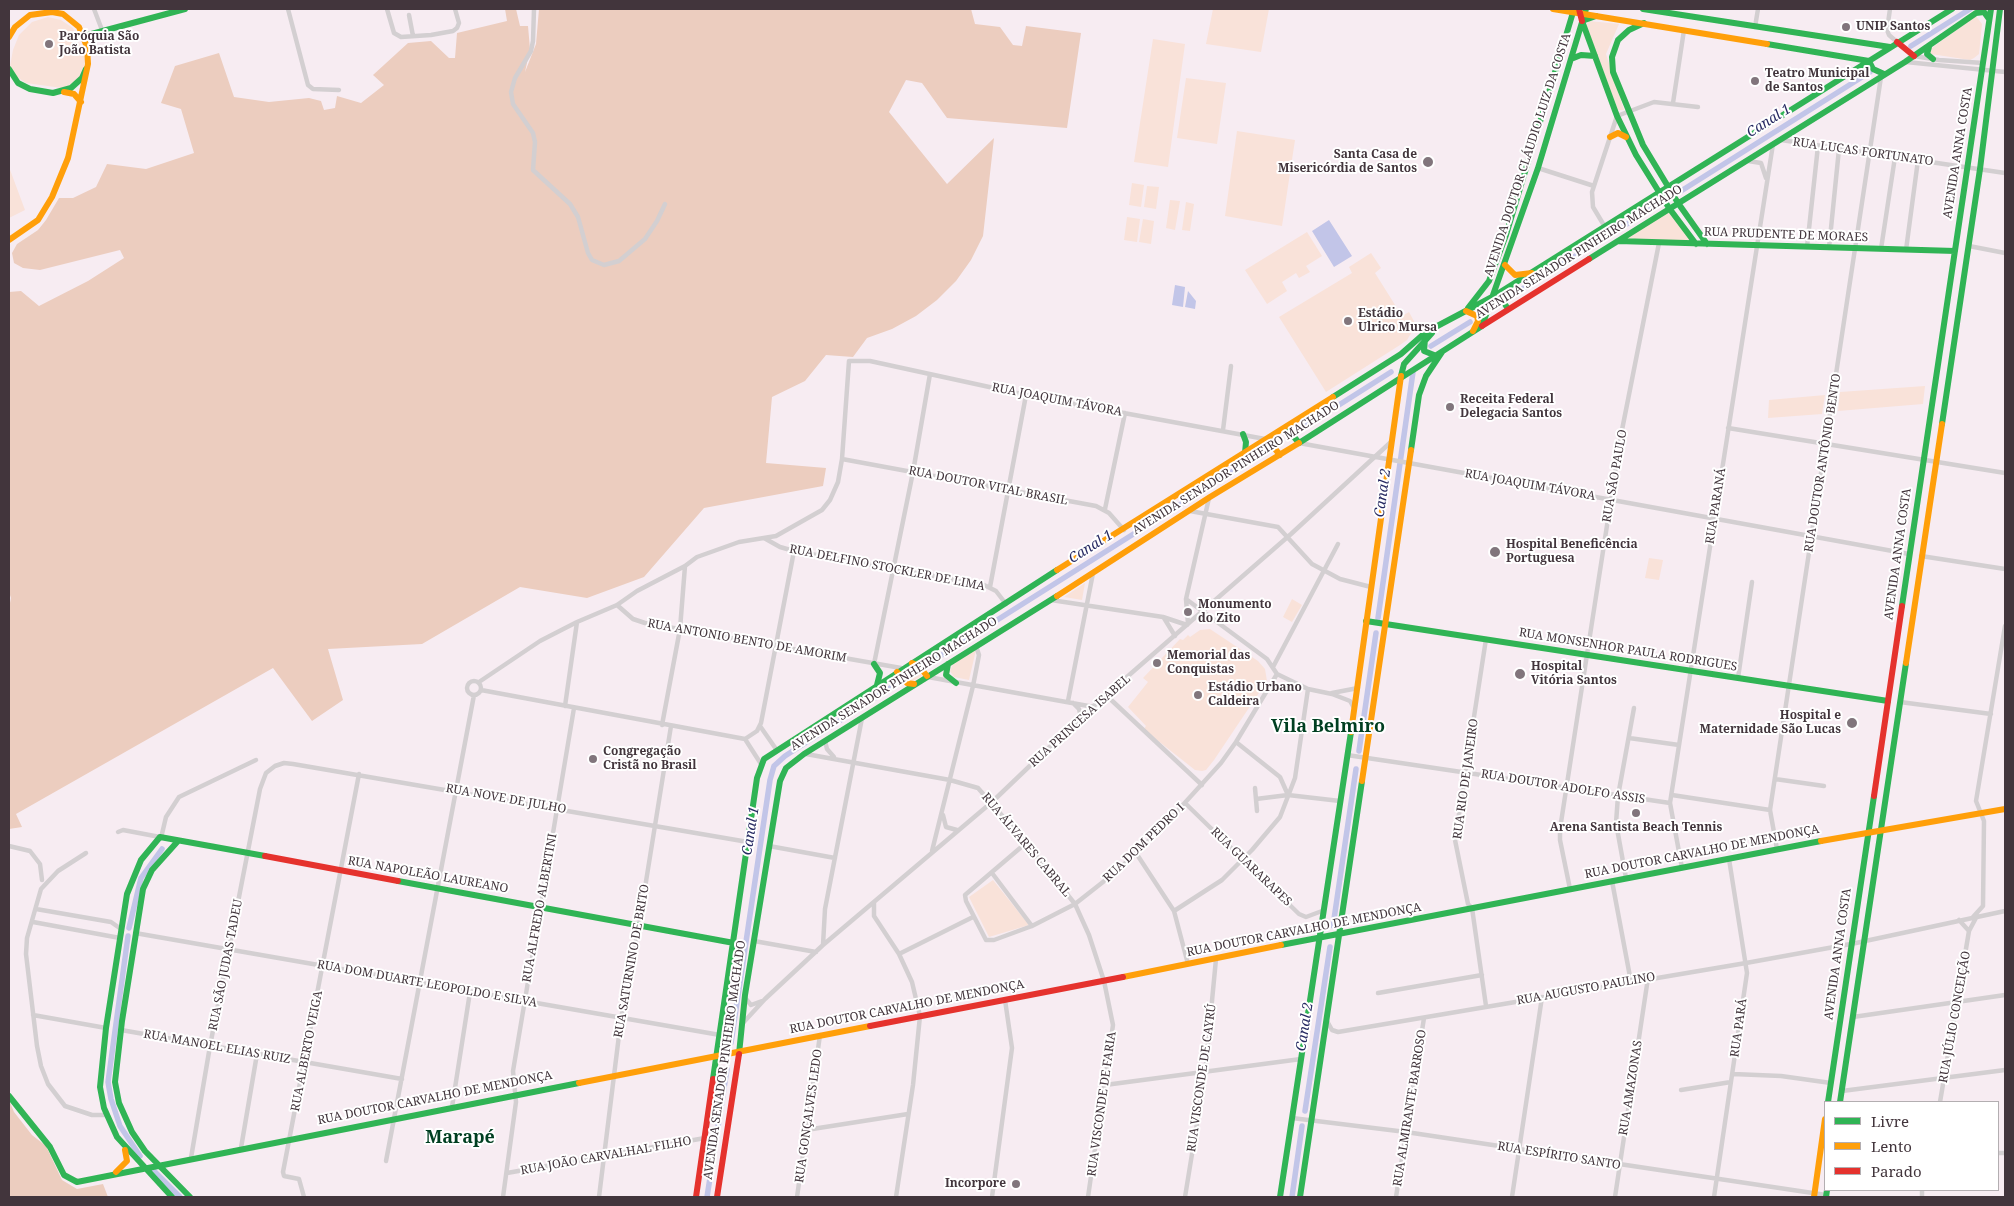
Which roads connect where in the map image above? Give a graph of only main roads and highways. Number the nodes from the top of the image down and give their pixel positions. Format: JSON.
{"nodes":[{"id":1,"x":185,"y":9,"type":"edge"},
{"id":2,"x":1553,"y":9,"type":"edge"},
{"id":3,"x":1952,"y":9,"type":"edge"},
{"id":4,"x":1991,"y":9,"type":"edge"},
{"id":5,"x":2000,"y":9,"type":"edge"},
{"id":6,"x":1646,"y":10,"type":"edge"},
{"id":7,"x":1580,"y":11,"type":"edge"},
{"id":8,"x":29,"y":12,"type":"edge"},
{"id":9,"x":158,"y":12,"type":"edge"},
{"id":10,"x":1596,"y":16,"type":"junction"},
{"id":11,"x":1989,"y":20,"type":"junction"},
{"id":12,"x":1582,"y":21,"type":"junction"},
{"id":13,"x":1645,"y":22,"type":"junction"},
{"id":14,"x":84,"y":36,"type":"junction"},
{"id":15,"x":9,"y":37,"type":"edge"},
{"id":16,"x":1897,"y":42,"type":"junction"},
{"id":17,"x":1932,"y":44,"type":"junction"},
{"id":18,"x":1890,"y":47,"type":"junction"},
{"id":19,"x":1911,"y":54,"type":"junction"},
{"id":20,"x":1594,"y":56,"type":"junction"},
{"id":21,"x":1571,"y":59,"type":"junction"},
{"id":22,"x":1933,"y":60,"type":"road end"},
{"id":23,"x":1869,"y":61,"type":"junction"},
{"id":24,"x":87,"y":66,"type":"junction"},
{"id":25,"x":9,"y":72,"type":"edge"},
{"id":26,"x":1883,"y":75,"type":"junction"},
{"id":27,"x":64,"y":92,"type":"junction"},
{"id":28,"x":81,"y":102,"type":"junction"},
{"id":29,"x":1610,"y":137,"type":"road end"},
{"id":30,"x":1629,"y":140,"type":"junction"},
{"id":31,"x":1669,"y":187,"type":"junction"},
{"id":32,"x":1660,"y":193,"type":"junction"},
{"id":33,"x":1678,"y":203,"type":"junction"},
{"id":34,"x":1669,"y":208,"type":"junction"},
{"id":35,"x":9,"y":240,"type":"edge"},
{"id":36,"x":1617,"y":241,"type":"junction"},
{"id":37,"x":1696,"y":244,"type":"junction"},
{"id":38,"x":1708,"y":244,"type":"junction"},
{"id":39,"x":1955,"y":251,"type":"junction"},
{"id":40,"x":1505,"y":265,"type":"junction"},
{"id":41,"x":1532,"y":273,"type":"junction"},
{"id":42,"x":1502,"y":292,"type":"junction"},
{"id":43,"x":1494,"y":296,"type":"junction"},
{"id":44,"x":1508,"y":309,"type":"junction"},
{"id":45,"x":1465,"y":312,"type":"junction"},
{"id":46,"x":1440,"y":326,"type":"junction"},
{"id":47,"x":1482,"y":326,"type":"junction"},
{"id":48,"x":1473,"y":331,"type":"junction"},
{"id":49,"x":1426,"y":337,"type":"junction"},
{"id":50,"x":1444,"y":349,"type":"junction"},
{"id":51,"x":1434,"y":355,"type":"junction"},
{"id":52,"x":1401,"y":376,"type":"junction"},
{"id":53,"x":1286,"y":427,"type":"junction"},
{"id":54,"x":1243,"y":434,"type":"road end"},
{"id":55,"x":1267,"y":439,"type":"junction"},
{"id":56,"x":1299,"y":443,"type":"junction"},
{"id":57,"x":1245,"y":453,"type":"junction"},
{"id":58,"x":1280,"y":455,"type":"junction"},
{"id":59,"x":1910,"y":554,"type":"junction"},
{"id":60,"x":1921,"y":556,"type":"junction"},
{"id":61,"x":1366,"y":621,"type":"junction"},
{"id":62,"x":1384,"y":624,"type":"junction"},
{"id":63,"x":912,"y":663,"type":"junction"},
{"id":64,"x":948,"y":663,"type":"junction"},
{"id":65,"x":874,"y":664,"type":"road end"},
{"id":66,"x":897,"y":672,"type":"junction"},
{"id":67,"x":926,"y":676,"type":"junction"},
{"id":68,"x":916,"y":683,"type":"junction"},
{"id":69,"x":956,"y":683,"type":"road end"},
{"id":70,"x":877,"y":685,"type":"junction"},
{"id":71,"x":1888,"y":701,"type":"junction"},
{"id":72,"x":2005,"y":810,"type":"edge"},
{"id":73,"x":1874,"y":831,"type":"junction"},
{"id":74,"x":178,"y":841,"type":"junction"},
{"id":75,"x":121,"y":929,"type":"junction"},
{"id":76,"x":135,"y":933,"type":"junction"},
{"id":77,"x":1339,"y":933,"type":"junction"},
{"id":78,"x":1319,"y":938,"type":"junction"},
{"id":79,"x":734,"y":943,"type":"junction"},
{"id":80,"x":739,"y":1051,"type":"junction"},
{"id":81,"x":717,"y":1056,"type":"junction"},
{"id":82,"x":9,"y":1096,"type":"edge"},
{"id":83,"x":1828,"y":1101,"type":"edge"},
{"id":84,"x":1840,"y":1101,"type":"edge"},
{"id":85,"x":1824,"y":1126,"type":"edge"},
{"id":86,"x":122,"y":1145,"type":"junction"},
{"id":87,"x":158,"y":1164,"type":"junction"},
{"id":88,"x":144,"y":1168,"type":"junction"},
{"id":89,"x":114,"y":1174,"type":"junction"},
{"id":90,"x":182,"y":1189,"type":"junction"},
{"id":91,"x":1814,"y":1195,"type":"edge"},
{"id":92,"x":173,"y":1197,"type":"edge"},
{"id":93,"x":190,"y":1197,"type":"edge"},
{"id":94,"x":696,"y":1197,"type":"edge"},
{"id":95,"x":717,"y":1197,"type":"edge"},
{"id":96,"x":1280,"y":1197,"type":"edge"},
{"id":97,"x":1300,"y":1197,"type":"edge"}],
"edges":[{"from":1,"to":9,"type":"main road"},
{"from":2,"to":7,"type":"main road"},
{"from":3,"to":16,"type":"main road","name":"AVENIDA SENADOR PINHEIRO MACHADO"},
{"from":4,"to":11,"type":"main road","name":"AVENIDA ANNA COSTA"},
{"from":5,"to":60,"type":"main road","name":"AVENIDA ANNA COSTA"},
{"from":6,"to":13,"type":"main road"},
{"from":6,"to":18,"type":"main road"},
{"from":7,"to":10,"type":"main road"},
{"from":7,"to":12,"type":"main road","name":"AVENIDA DOUTOR CLÁUDIO LUIZ DA COSTA"},
{"from":7,"to":45,"type":"main road","name":"AVENIDA DOUTOR CLÁUDIO LUIZ DA COSTA"},
{"from":8,"to":14,"type":"main road"},
{"from":8,"to":15,"type":"main road"},
{"from":9,"to":14,"type":"main road"},
{"from":10,"to":12,"type":"main road"},
{"from":10,"to":13,"type":"main road"},
{"from":11,"to":17,"type":"main road"},
{"from":11,"to":39,"type":"main road","name":"AVENIDA ANNA COSTA"},
{"from":12,"to":20,"type":"main road"},
{"from":12,"to":21,"type":"main road","name":"AVENIDA DOUTOR CLÁUDIO LUIZ DA COSTA"},
{"from":13,"to":23,"type":"main road"},
{"from":13,"to":31,"type":"main road"},
{"from":14,"to":24,"type":"main road"},
{"from":16,"to":18,"type":"main road","name":"AVENIDA SENADOR PINHEIRO MACHADO"},
{"from":16,"to":19,"type":"main road"},
{"from":17,"to":19,"type":"main road"},
{"from":17,"to":22,"type":"main road"},
{"from":18,"to":23,"type":"main road","name":"AVENIDA SENADOR PINHEIRO MACHADO"},
{"from":19,"to":26,"type":"main road","name":"AVENIDA SENADOR PINHEIRO MACHADO"},
{"from":20,"to":21,"type":"main road"},
{"from":20,"to":30,"type":"main road"},
{"from":21,"to":40,"type":"main road","name":"AVENIDA DOUTOR CLÁUDIO LUIZ DA COSTA"},
{"from":23,"to":26,"type":"main road"},
{"from":23,"to":31,"type":"main road","name":"AVENIDA SENADOR PINHEIRO MACHADO"},
{"from":24,"to":27,"type":"main road"},
{"from":24,"to":28,"type":"main road"},
{"from":25,"to":27,"type":"main road"},
{"from":26,"to":33,"type":"main road","name":"AVENIDA SENADOR PINHEIRO MACHADO"},
{"from":27,"to":28,"type":"main road"},
{"from":28,"to":35,"type":"main road"},
{"from":29,"to":30,"type":"main road"},
{"from":30,"to":32,"type":"main road"},
{"from":31,"to":32,"type":"main road","name":"AVENIDA SENADOR PINHEIRO MACHADO"},
{"from":31,"to":33,"type":"main road"},
{"from":32,"to":34,"type":"main road"},
{"from":32,"to":41,"type":"main road","name":"AVENIDA SENADOR PINHEIRO MACHADO"},
{"from":33,"to":34,"type":"main road","name":"AVENIDA SENADOR PINHEIRO MACHADO"},
{"from":33,"to":38,"type":"main road"},
{"from":34,"to":36,"type":"main road","name":"AVENIDA SENADOR PINHEIRO MACHADO"},
{"from":34,"to":37,"type":"main road"},
{"from":36,"to":37,"type":"main road","name":"RUA PRUDENTE DE MORAES"},
{"from":36,"to":44,"type":"main road","name":"AVENIDA SENADOR PINHEIRO MACHADO"},
{"from":37,"to":38,"type":"main road","name":"RUA PRUDENTE DE MORAES"},
{"from":38,"to":39,"type":"main road","name":"RUA PRUDENTE DE MORAES"},
{"from":39,"to":59,"type":"main road","name":"AVENIDA ANNA COSTA"},
{"from":40,"to":41,"type":"main road"},
{"from":40,"to":43,"type":"main road","name":"AVENIDA DOUTOR CLÁUDIO LUIZ DA COSTA"},
{"from":41,"to":42,"type":"main road","name":"AVENIDA SENADOR PINHEIRO MACHADO"},
{"from":42,"to":43,"type":"main road","name":"AVENIDA SENADOR PINHEIRO MACHADO"},
{"from":42,"to":44,"type":"main road"},
{"from":43,"to":45,"type":"main road","name":"AVENIDA SENADOR PINHEIRO MACHADO"},
{"from":43,"to":47,"type":"main road","name":"AVENIDA DOUTOR CLÁUDIO LUIZ DA COSTA"},
{"from":44,"to":47,"type":"main road","name":"AVENIDA SENADOR PINHEIRO MACHADO"},
{"from":45,"to":46,"type":"main road","name":"AVENIDA SENADOR PINHEIRO MACHADO"},
{"from":45,"to":48,"type":"main road"},
{"from":46,"to":49,"type":"main road"},
{"from":46,"to":53,"type":"main road","name":"AVENIDA SENADOR PINHEIRO MACHADO"},
{"from":47,"to":48,"type":"main road","name":"AVENIDA SENADOR PINHEIRO MACHADO"},
{"from":48,"to":50,"type":"main road","name":"AVENIDA SENADOR PINHEIRO MACHADO"},
{"from":49,"to":51,"type":"main road"},
{"from":49,"to":52,"type":"main road"},
{"from":50,"to":51,"type":"main road","name":"AVENIDA SENADOR PINHEIRO MACHADO"},
{"from":50,"to":62,"type":"main road"},
{"from":51,"to":52,"type":"main road","name":"AVENIDA SENADOR PINHEIRO MACHADO"},
{"from":52,"to":56,"type":"main road","name":"AVENIDA SENADOR PINHEIRO MACHADO"},
{"from":52,"to":61,"type":"main road"},
{"from":53,"to":55,"type":"main road","name":"AVENIDA SENADOR PINHEIRO MACHADO"},
{"from":53,"to":56,"type":"main road"},
{"from":54,"to":57,"type":"main road"},
{"from":55,"to":57,"type":"main road","name":"AVENIDA SENADOR PINHEIRO MACHADO"},
{"from":55,"to":58,"type":"main road"},
{"from":56,"to":58,"type":"main road","name":"AVENIDA SENADOR PINHEIRO MACHADO"},
{"from":57,"to":63,"type":"main road","name":"AVENIDA SENADOR PINHEIRO MACHADO"},
{"from":58,"to":64,"type":"main road","name":"AVENIDA SENADOR PINHEIRO MACHADO"},
{"from":59,"to":60,"type":"main road"},
{"from":59,"to":71,"type":"main road","name":"AVENIDA ANNA COSTA"},
{"from":60,"to":73,"type":"main road","name":"AVENIDA ANNA COSTA"},
{"from":61,"to":62,"type":"main road","name":"RUA MONSENHOR PAULA RODRIGUES"},
{"from":61,"to":78,"type":"main road"},
{"from":62,"to":71,"type":"main road","name":"RUA MONSENHOR PAULA RODRIGUES"},
{"from":62,"to":77,"type":"main road"},
{"from":63,"to":66,"type":"main road","name":"AVENIDA SENADOR PINHEIRO MACHADO"},
{"from":63,"to":67,"type":"main road"},
{"from":64,"to":67,"type":"main road","name":"AVENIDA SENADOR PINHEIRO MACHADO"},
{"from":64,"to":69,"type":"main road"},
{"from":65,"to":70,"type":"main road"},
{"from":66,"to":68,"type":"main road"},
{"from":66,"to":70,"type":"main road","name":"AVENIDA SENADOR PINHEIRO MACHADO"},
{"from":67,"to":68,"type":"main road","name":"AVENIDA SENADOR PINHEIRO MACHADO"},
{"from":68,"to":80,"type":"main road","name":"AVENIDA SENADOR PINHEIRO MACHADO"},
{"from":70,"to":79,"type":"main road","name":"AVENIDA SENADOR PINHEIRO MACHADO"},
{"from":71,"to":73,"type":"main road","name":"AVENIDA ANNA COSTA"},
{"from":72,"to":73,"type":"main road","name":"RUA DOUTOR CARVALHO DE MENDONÇA"},
{"from":73,"to":77,"type":"main road","name":"RUA DOUTOR CARVALHO DE MENDONÇA"},
{"from":73,"to":83,"type":"main road","name":"AVENIDA ANNA COSTA"},
{"from":73,"to":84,"type":"main road","name":"AVENIDA ANNA COSTA"},
{"from":74,"to":75,"type":"main road","name":"RUA NAPOLEÃO LAUREANO"},
{"from":74,"to":76,"type":"main road"},
{"from":74,"to":79,"type":"main road","name":"RUA NAPOLEÃO LAUREANO"},
{"from":75,"to":76,"type":"main road"},
{"from":75,"to":86,"type":"main road"},
{"from":76,"to":87,"type":"main road"},
{"from":77,"to":78,"type":"main road","name":"RUA DOUTOR CARVALHO DE MENDONÇA"},
{"from":77,"to":97,"type":"main road"},
{"from":78,"to":80,"type":"main road","name":"RUA DOUTOR CARVALHO DE MENDONÇA"},
{"from":78,"to":96,"type":"main road"},
{"from":79,"to":81,"type":"main road","name":"AVENIDA SENADOR PINHEIRO MACHADO"},
{"from":80,"to":81,"type":"main road","name":"RUA DOUTOR CARVALHO DE MENDONÇA"},
{"from":80,"to":95,"type":"main road","name":"AVENIDA SENADOR PINHEIRO MACHADO"},
{"from":81,"to":87,"type":"main road","name":"RUA DOUTOR CARVALHO DE MENDONÇA"},
{"from":81,"to":94,"type":"main road","name":"AVENIDA SENADOR PINHEIRO MACHADO"},
{"from":82,"to":89,"type":"main road","name":"RUA DOUTOR CARVALHO DE MENDONÇA"},
{"from":85,"to":91,"type":"main road"},
{"from":86,"to":88,"type":"main road"},
{"from":86,"to":89,"type":"main road"},
{"from":87,"to":88,"type":"main road","name":"RUA DOUTOR CARVALHO DE MENDONÇA"},
{"from":87,"to":90,"type":"main road"},
{"from":88,"to":89,"type":"main road","name":"RUA DOUTOR CARVALHO DE MENDONÇA"},
{"from":88,"to":92,"type":"main road"},
{"from":90,"to":92,"type":"main road"},
{"from":90,"to":93,"type":"main road"}]}
